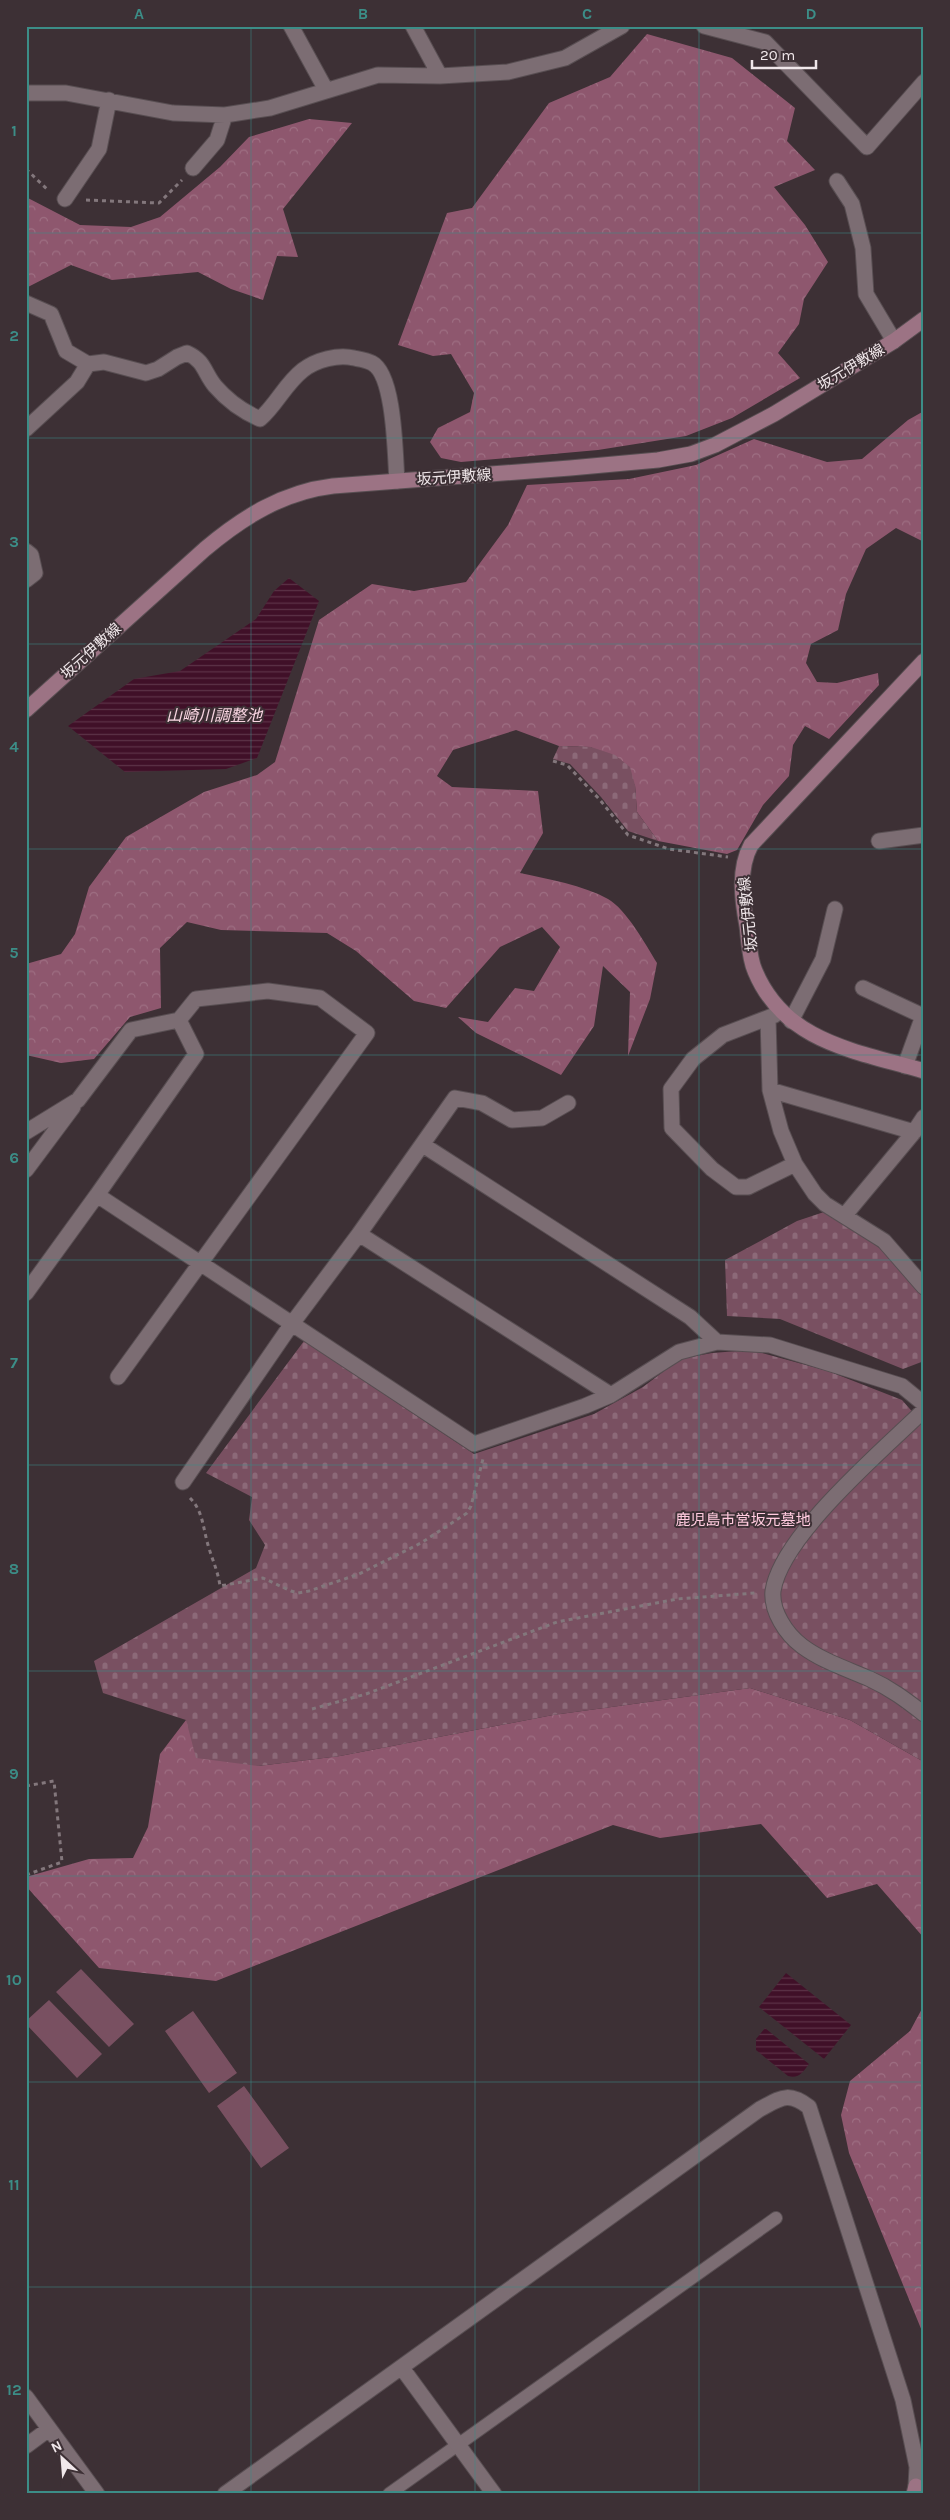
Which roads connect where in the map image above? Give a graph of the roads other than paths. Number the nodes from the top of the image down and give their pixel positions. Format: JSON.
{"nodes":[{"id":1,"x":291,"y":26,"type":"edge"},
{"id":2,"x":413,"y":26,"type":"edge"},
{"id":3,"x":622,"y":26,"type":"edge"},
{"id":4,"x":704,"y":26,"type":"edge"},
{"id":5,"x":440,"y":76,"type":"junction"},
{"id":6,"x":924,"y":82,"type":"edge"},
{"id":7,"x":326,"y":90,"type":"junction"},
{"id":8,"x":26,"y":93,"type":"edge"},
{"id":9,"x":110,"y":100,"type":"junction"},
{"id":10,"x":225,"y":115,"type":"junction"},
{"id":11,"x":193,"y":168,"type":"road end"},
{"id":12,"x":837,"y":182,"type":"dead end"},
{"id":13,"x":65,"y":199,"type":"road end"},
{"id":14,"x":26,"y":303,"type":"edge"},
{"id":15,"x":924,"y":319,"type":"edge"},
{"id":16,"x":894,"y":341,"type":"junction"},
{"id":17,"x":88,"y":364,"type":"junction"},
{"id":18,"x":26,"y":429,"type":"edge"},
{"id":19,"x":397,"y":481,"type":"junction"},
{"id":20,"x":26,"y":551,"type":"edge"},
{"id":21,"x":26,"y":580,"type":"edge"},
{"id":22,"x":924,"y":661,"type":"edge"},
{"id":23,"x":26,"y":710,"type":"edge"},
{"id":24,"x":924,"y":835,"type":"edge"},
{"id":25,"x":879,"y":841,"type":"dead end"},
{"id":26,"x":836,"y":909,"type":"dead end"},
{"id":27,"x":863,"y":988,"type":"dead end"},
{"id":28,"x":780,"y":1017,"type":"junction"},
{"id":29,"x":179,"y":1020,"type":"junction"},
{"id":30,"x":905,"y":1066,"type":"junction"},
{"id":31,"x":924,"y":1071,"type":"edge"},
{"id":32,"x":770,"y":1090,"type":"junction"},
{"id":33,"x":78,"y":1100,"type":"junction"},
{"id":34,"x":568,"y":1103,"type":"dead end"},
{"id":35,"x":924,"y":1117,"type":"edge"},
{"id":36,"x":26,"y":1132,"type":"edge"},
{"id":37,"x":914,"y":1132,"type":"junction"},
{"id":38,"x":423,"y":1145,"type":"junction"},
{"id":39,"x":796,"y":1164,"type":"junction"},
{"id":40,"x":26,"y":1170,"type":"edge"},
{"id":41,"x":97,"y":1195,"type":"junction"},
{"id":42,"x":845,"y":1215,"type":"junction"},
{"id":43,"x":359,"y":1234,"type":"junction"},
{"id":44,"x":199,"y":1264,"type":"junction"},
{"id":45,"x":924,"y":1287,"type":"edge"},
{"id":46,"x":26,"y":1293,"type":"edge"},
{"id":47,"x":291,"y":1324,"type":"junction"},
{"id":48,"x":717,"y":1342,"type":"junction"},
{"id":49,"x":118,"y":1377,"type":"dead end"},
{"id":50,"x":611,"y":1395,"type":"junction"},
{"id":51,"x":924,"y":1404,"type":"edge"},
{"id":52,"x":924,"y":1410,"type":"edge"},
{"id":53,"x":183,"y":1482,"type":"road end"},
{"id":54,"x":924,"y":1714,"type":"edge"},
{"id":55,"x":776,"y":2218,"type":"dead end"},
{"id":56,"x":402,"y":2368,"type":"junction"},
{"id":57,"x":26,"y":2397,"type":"edge"},
{"id":58,"x":50,"y":2429,"type":"junction"},
{"id":59,"x":458,"y":2445,"type":"junction"},
{"id":60,"x":26,"y":2446,"type":"edge"},
{"id":61,"x":915,"y":2490,"type":"edge"},
{"id":62,"x":97,"y":2494,"type":"edge"},
{"id":63,"x":225,"y":2494,"type":"edge"},
{"id":64,"x":389,"y":2494,"type":"edge"},
{"id":65,"x":494,"y":2494,"type":"edge"}],
"edges":[{"from":1,"to":7,"type":"street"},
{"from":2,"to":5,"type":"street"},
{"from":3,"to":5,"type":"street"},
{"from":4,"to":6,"type":"street"},
{"from":5,"to":7,"type":"street"},
{"from":7,"to":10,"type":"street"},
{"from":8,"to":9,"type":"street"},
{"from":9,"to":10,"type":"street"},
{"from":9,"to":13,"type":"street"},
{"from":10,"to":11,"type":"street"},
{"from":12,"to":16,"type":"street"},
{"from":14,"to":17,"type":"street"},
{"from":15,"to":16,"type":"main road","name":"坂元伊敷線"},
{"from":16,"to":19,"type":"main road","name":"坂元伊敷線"},
{"from":17,"to":18,"type":"street"},
{"from":17,"to":19,"type":"street"},
{"from":19,"to":23,"type":"main road","name":"坂元伊敷線"},
{"from":20,"to":21,"type":"street"},
{"from":22,"to":28,"type":"main road","name":"坂元伊敷線"},
{"from":24,"to":25,"type":"street"},
{"from":26,"to":28,"type":"street"},
{"from":27,"to":30,"type":"street"},
{"from":28,"to":30,"type":"main road","name":"坂元伊敷線"},
{"from":28,"to":32,"type":"street"},
{"from":28,"to":39,"type":"street"},
{"from":29,"to":33,"type":"street"},
{"from":29,"to":41,"type":"street"},
{"from":29,"to":44,"type":"street"},
{"from":30,"to":31,"type":"main road","name":"坂元伊敷線"},
{"from":32,"to":37,"type":"street"},
{"from":32,"to":39,"type":"street"},
{"from":33,"to":36,"type":"street"},
{"from":33,"to":40,"type":"street"},
{"from":34,"to":38,"type":"street"},
{"from":35,"to":37,"type":"street"},
{"from":37,"to":42,"type":"street"},
{"from":38,"to":43,"type":"street"},
{"from":38,"to":48,"type":"street"},
{"from":39,"to":42,"type":"street"},
{"from":41,"to":44,"type":"street"},
{"from":41,"to":46,"type":"street"},
{"from":42,"to":45,"type":"street"},
{"from":43,"to":47,"type":"street"},
{"from":43,"to":50,"type":"street"},
{"from":44,"to":47,"type":"street"},
{"from":44,"to":49,"type":"street"},
{"from":47,"to":50,"type":"street"},
{"from":47,"to":53,"type":"street"},
{"from":48,"to":50,"type":"street"},
{"from":48,"to":51,"type":"street"},
{"from":52,"to":54,"type":"street"},
{"from":55,"to":59,"type":"lane"},
{"from":56,"to":59,"type":"street"},
{"from":56,"to":61,"type":"street"},
{"from":56,"to":63,"type":"street"},
{"from":57,"to":58,"type":"street"},
{"from":58,"to":60,"type":"street"},
{"from":58,"to":62,"type":"street"},
{"from":59,"to":64,"type":"lane"},
{"from":59,"to":65,"type":"street"}]}
